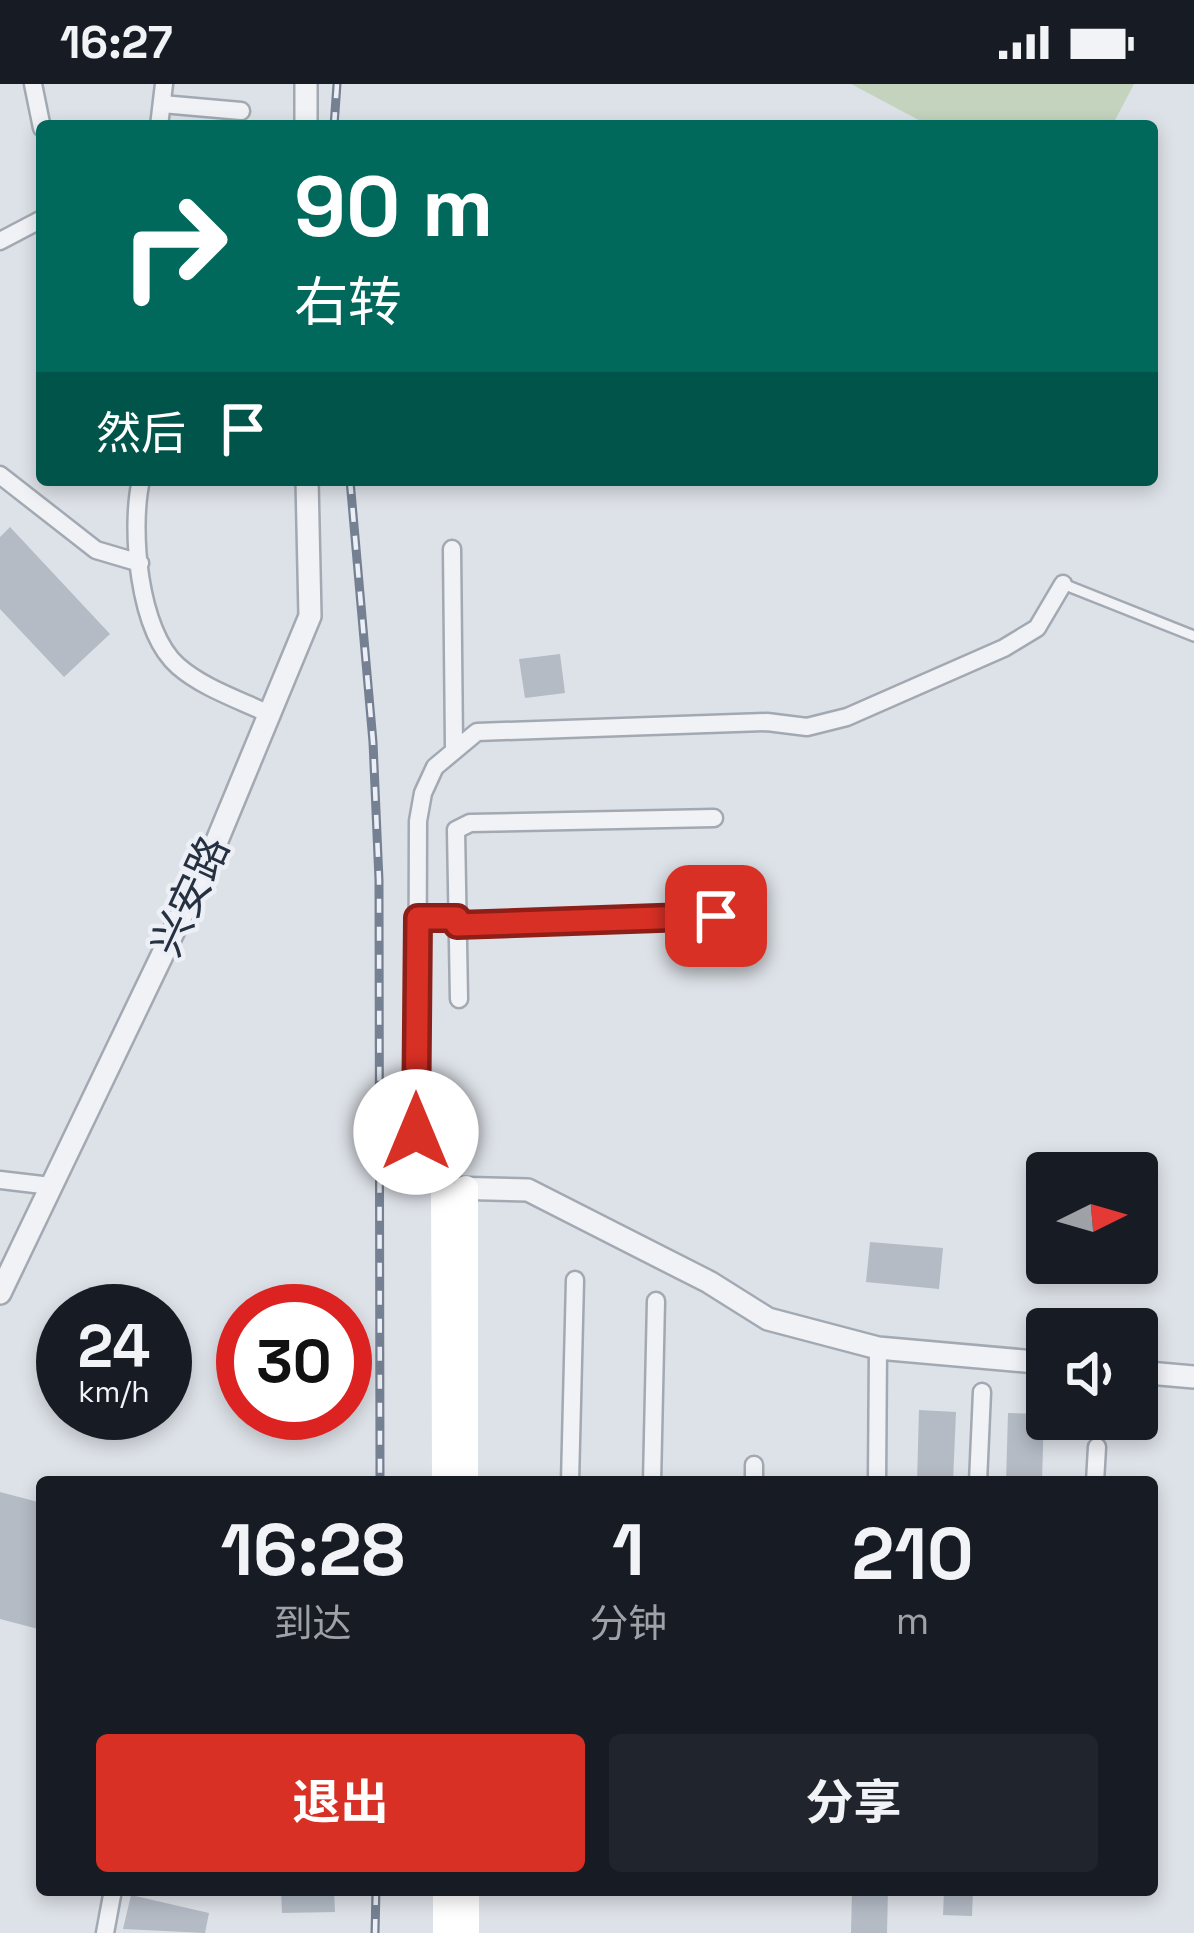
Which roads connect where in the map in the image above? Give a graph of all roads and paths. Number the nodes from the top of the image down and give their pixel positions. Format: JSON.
{"nodes":[{"id":1,"x":33,"y":84,"type":"edge"},
{"id":2,"x":164,"y":84,"type":"edge"},
{"id":3,"x":306,"y":84,"type":"edge"},
{"id":4,"x":162,"y":104,"type":"junction"},
{"id":5,"x":241,"y":111,"type":"dead end"},
{"id":6,"x":40,"y":120,"type":"edge"},
{"id":7,"x":160,"y":120,"type":"edge"},
{"id":8,"x":306,"y":120,"type":"edge"},
{"id":9,"x":36,"y":222,"type":"edge"},
{"id":10,"x":0,"y":241,"type":"edge"},
{"id":11,"x":0,"y":475,"type":"edge"},
{"id":12,"x":140,"y":486,"type":"edge"},
{"id":13,"x":307,"y":486,"type":"edge"},
{"id":14,"x":452,"y":549,"type":"dead end"},
{"id":15,"x":140,"y":562,"type":"junction"},
{"id":16,"x":1063,"y":584,"type":"joint"},
{"id":17,"x":1194,"y":636,"type":"edge"},
{"id":18,"x":269,"y":714,"type":"junction"},
{"id":19,"x":454,"y":746,"type":"junction"},
{"id":20,"x":714,"y":818,"type":"dead end"},
{"id":21,"x":716,"y":916,"type":"dead end"},
{"id":22,"x":418,"y":918,"type":"junction"},
{"id":23,"x":457,"y":921,"type":"junction"},
{"id":24,"x":459,"y":999,"type":"dead end"},
{"id":25,"x":0,"y":1180,"type":"edge"},
{"id":26,"x":51,"y":1186,"type":"junction"},
{"id":27,"x":454,"y":1188,"type":"junction"},
{"id":28,"x":575,"y":1280,"type":"dead end"},
{"id":29,"x":0,"y":1293,"type":"edge"},
{"id":30,"x":656,"y":1301,"type":"dead end"},
{"id":31,"x":878,"y":1348,"type":"junction"},
{"id":32,"x":1026,"y":1361,"type":"edge"},
{"id":33,"x":1158,"y":1374,"type":"edge"},
{"id":34,"x":1194,"y":1377,"type":"edge"},
{"id":35,"x":982,"y":1392,"type":"dead end"},
{"id":36,"x":1097,"y":1447,"type":"dead end"},
{"id":37,"x":444,"y":1476,"type":"edge"},
{"id":38,"x":466,"y":1476,"type":"edge"},
{"id":39,"x":570,"y":1476,"type":"edge"},
{"id":40,"x":652,"y":1476,"type":"edge"},
{"id":41,"x":877,"y":1476,"type":"edge"},
{"id":42,"x":978,"y":1476,"type":"edge"},
{"id":43,"x":1096,"y":1476,"type":"edge"},
{"id":44,"x":112,"y":1896,"type":"edge"},
{"id":45,"x":445,"y":1896,"type":"edge"},
{"id":46,"x":467,"y":1896,"type":"edge"},
{"id":47,"x":105,"y":1933,"type":"edge"},
{"id":48,"x":445,"y":1933,"type":"edge"},
{"id":49,"x":467,"y":1933,"type":"edge"}],
"edges":[{"from":1,"to":6,"type":"street"},
{"from":2,"to":4,"type":"street"},
{"from":3,"to":8,"type":"street"},
{"from":4,"to":5,"type":"street"},
{"from":4,"to":7,"type":"street"},
{"from":9,"to":10,"type":"street"},
{"from":11,"to":15,"type":"street"},
{"from":12,"to":15,"type":"street"},
{"from":13,"to":18,"type":"street","name":"兴安路"},
{"from":14,"to":19,"type":"street"},
{"from":15,"to":18,"type":"street"},
{"from":16,"to":17,"type":"lane"},
{"from":16,"to":19,"type":"street"},
{"from":18,"to":26,"type":"street","name":"兴安路"},
{"from":19,"to":22,"type":"street"},
{"from":20,"to":23,"type":"street"},
{"from":21,"to":23,"type":"street"},
{"from":22,"to":23,"type":"street"},
{"from":22,"to":27,"type":"street"},
{"from":23,"to":24,"type":"street"},
{"from":25,"to":26,"type":"street"},
{"from":26,"to":29,"type":"street","name":"兴安路"},
{"from":27,"to":31,"type":"street"},
{"from":27,"to":37,"type":"main road"},
{"from":27,"to":38,"type":"main road"},
{"from":28,"to":39,"type":"street"},
{"from":30,"to":40,"type":"street"},
{"from":31,"to":32,"type":"street"},
{"from":31,"to":41,"type":"street"},
{"from":33,"to":34,"type":"street"},
{"from":35,"to":42,"type":"street"},
{"from":36,"to":43,"type":"street"},
{"from":44,"to":47,"type":"street"},
{"from":45,"to":48,"type":"main road"},
{"from":46,"to":49,"type":"main road"}]}
